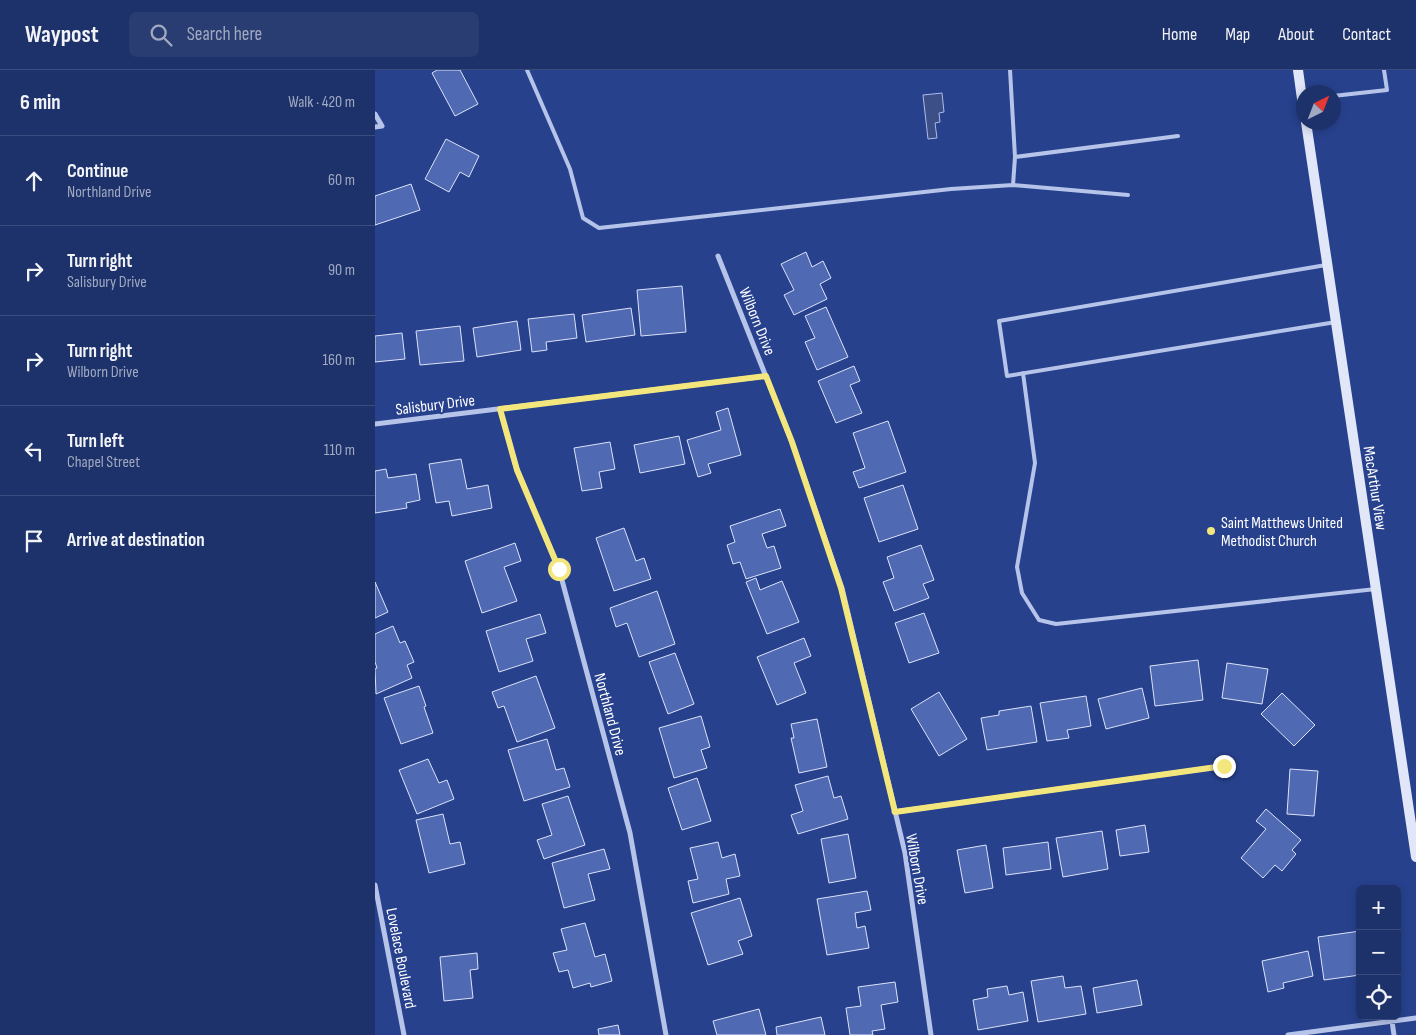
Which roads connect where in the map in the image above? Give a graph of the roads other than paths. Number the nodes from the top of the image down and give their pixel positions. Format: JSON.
{"nodes":[{"id":1,"x":527,"y":70,"type":"edge"},
{"id":2,"x":1010,"y":70,"type":"edge"},
{"id":3,"x":1298,"y":70,"type":"edge"},
{"id":4,"x":1384,"y":70,"type":"edge"},
{"id":5,"x":1300,"y":85,"type":"edge"},
{"id":6,"x":1341,"y":95,"type":"edge"},
{"id":7,"x":375,"y":114,"type":"edge"},
{"id":8,"x":375,"y":127,"type":"edge"},
{"id":9,"x":1307,"y":130,"type":"edge"},
{"id":10,"x":1178,"y":136,"type":"dead end"},
{"id":11,"x":1015,"y":157,"type":"junction"},
{"id":12,"x":1013,"y":185,"type":"junction"},
{"id":13,"x":1128,"y":195,"type":"dead end"},
{"id":14,"x":718,"y":256,"type":"dead end"},
{"id":15,"x":1327,"y":265,"type":"junction"},
{"id":16,"x":1336,"y":322,"type":"junction"},
{"id":17,"x":1023,"y":373,"type":"junction"},
{"id":18,"x":766,"y":376,"type":"junction"},
{"id":19,"x":500,"y":409,"type":"junction"},
{"id":20,"x":375,"y":424,"type":"edge"},
{"id":21,"x":1376,"y":589,"type":"junction"},
{"id":22,"x":1224,"y":766,"type":"dead end"},
{"id":23,"x":895,"y":812,"type":"junction"},
{"id":24,"x":1416,"y":857,"type":"edge"},
{"id":25,"x":375,"y":885,"type":"edge"},
{"id":26,"x":1416,"y":1018,"type":"edge"},
{"id":27,"x":1392,"y":1021,"type":"junction"},
{"id":28,"x":404,"y":1035,"type":"edge"},
{"id":29,"x":666,"y":1035,"type":"edge"},
{"id":30,"x":931,"y":1035,"type":"edge"},
{"id":31,"x":1289,"y":1035,"type":"edge"},
{"id":32,"x":1394,"y":1035,"type":"edge"}],
"edges":[{"from":1,"to":12,"type":"lane"},
{"from":2,"to":11,"type":"lane"},
{"from":3,"to":5,"type":"street"},
{"from":4,"to":6,"type":"lane"},
{"from":7,"to":8,"type":"street"},
{"from":9,"to":15,"type":"street","name":"MacArthur View"},
{"from":10,"to":11,"type":"lane"},
{"from":11,"to":12,"type":"lane"},
{"from":12,"to":13,"type":"lane"},
{"from":14,"to":18,"type":"street","name":"Wilborn Drive"},
{"from":15,"to":16,"type":"street","name":"MacArthur View"},
{"from":15,"to":17,"type":"lane"},
{"from":16,"to":17,"type":"lane"},
{"from":16,"to":21,"type":"street","name":"MacArthur View"},
{"from":17,"to":21,"type":"lane"},
{"from":18,"to":19,"type":"street","name":"Salisbury Drive"},
{"from":18,"to":23,"type":"street","name":"Wilborn Drive"},
{"from":19,"to":20,"type":"street","name":"Salisbury Drive"},
{"from":19,"to":29,"type":"street","name":"Northland Drive"},
{"from":21,"to":24,"type":"street","name":"MacArthur View"},
{"from":22,"to":23,"type":"street"},
{"from":23,"to":30,"type":"street","name":"Wilborn Drive"},
{"from":25,"to":28,"type":"street","name":"Lovelace Boulevard"},
{"from":26,"to":27,"type":"street"},
{"from":27,"to":31,"type":"street"},
{"from":27,"to":32,"type":"street"}]}
